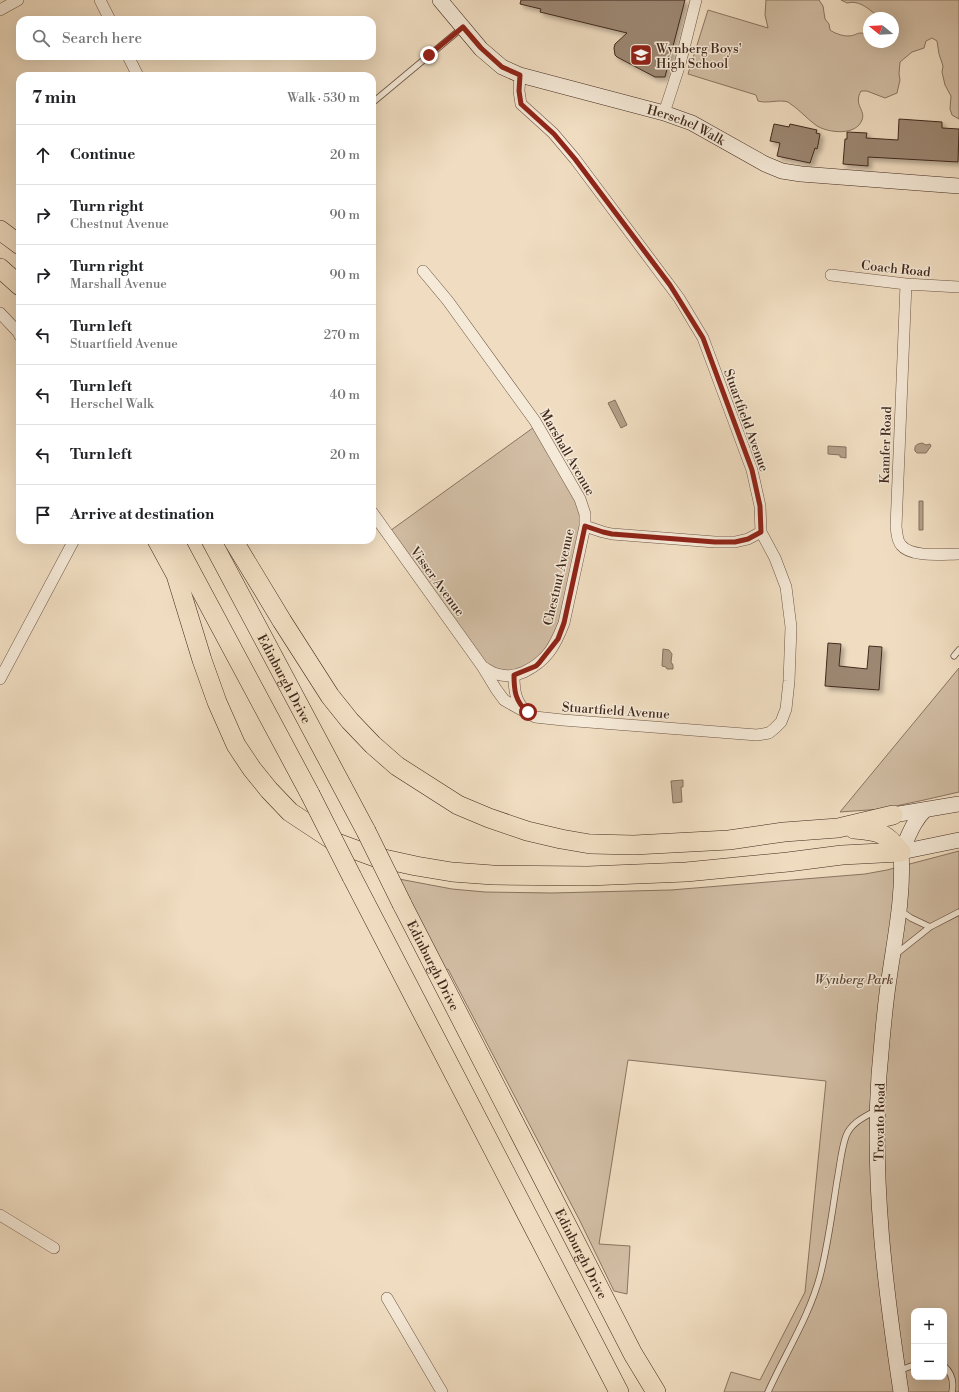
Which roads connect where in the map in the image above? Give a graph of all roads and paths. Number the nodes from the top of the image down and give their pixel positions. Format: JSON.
{"nodes":[{"id":1,"x":18,"y":0,"type":"edge"},
{"id":2,"x":100,"y":0,"type":"edge"},
{"id":3,"x":440,"y":0,"type":"edge"},
{"id":4,"x":696,"y":0,"type":"edge"},
{"id":5,"x":0,"y":10,"type":"edge"},
{"id":6,"x":108,"y":16,"type":"edge"},
{"id":7,"x":463,"y":27,"type":"junction"},
{"id":8,"x":130,"y":60,"type":"edge"},
{"id":9,"x":136,"y":72,"type":"edge"},
{"id":10,"x":520,"y":75,"type":"junction"},
{"id":11,"x":376,"y":100,"type":"edge"},
{"id":12,"x":664,"y":113,"type":"junction"},
{"id":13,"x":959,"y":186,"type":"edge"},
{"id":14,"x":0,"y":230,"type":"edge"},
{"id":15,"x":16,"y":242,"type":"edge"},
{"id":16,"x":0,"y":268,"type":"edge"},
{"id":17,"x":423,"y":271,"type":"dead end"},
{"id":18,"x":831,"y":275,"type":"dead end"},
{"id":19,"x":16,"y":282,"type":"edge"},
{"id":20,"x":906,"y":284,"type":"junction"},
{"id":21,"x":959,"y":287,"type":"edge"},
{"id":22,"x":0,"y":313,"type":"edge"},
{"id":23,"x":16,"y":330,"type":"edge"},
{"id":24,"x":376,"y":518,"type":"edge"},
{"id":25,"x":585,"y":526,"type":"junction"},
{"id":26,"x":761,"y":532,"type":"junction"},
{"id":27,"x":72,"y":544,"type":"edge"},
{"id":28,"x":160,"y":544,"type":"edge"},
{"id":29,"x":176,"y":544,"type":"edge"},
{"id":30,"x":213,"y":544,"type":"edge"},
{"id":31,"x":235,"y":544,"type":"edge"},
{"id":32,"x":959,"y":554,"type":"edge"},
{"id":33,"x":959,"y":650,"type":"edge"},
{"id":34,"x":954,"y":656,"type":"dead end"},
{"id":35,"x":482,"y":666,"type":"junction"},
{"id":36,"x":514,"y":675,"type":"junction"},
{"id":37,"x":0,"y":679,"type":"edge"},
{"id":38,"x":535,"y":717,"type":"junction"},
{"id":39,"x":959,"y":804,"type":"edge"},
{"id":40,"x":925,"y":810,"type":"junction"},
{"id":41,"x":893,"y":815,"type":"joint"},
{"id":42,"x":838,"y":828,"type":"junction"},
{"id":43,"x":959,"y":840,"type":"edge"},
{"id":44,"x":922,"y":848,"type":"junction"},
{"id":45,"x":901,"y":852,"type":"junction"},
{"id":46,"x":902,"y":877,"type":"junction"},
{"id":47,"x":899,"y":909,"type":"junction"},
{"id":48,"x":959,"y":912,"type":"edge"},
{"id":49,"x":930,"y":927,"type":"junction"},
{"id":50,"x":892,"y":957,"type":"junction"},
{"id":51,"x":877,"y":1110,"type":"junction"},
{"id":52,"x":0,"y":1216,"type":"edge"},
{"id":53,"x":54,"y":1248,"type":"dead end"},
{"id":54,"x":387,"y":1298,"type":"dead end"},
{"id":55,"x":911,"y":1366,"type":"edge"},
{"id":56,"x":947,"y":1369,"type":"edge"},
{"id":57,"x":898,"y":1371,"type":"junction"},
{"id":58,"x":442,"y":1392,"type":"edge"},
{"id":59,"x":619,"y":1392,"type":"edge"},
{"id":60,"x":656,"y":1392,"type":"edge"},
{"id":61,"x":768,"y":1392,"type":"edge"},
{"id":62,"x":901,"y":1392,"type":"edge"},
{"id":63,"x":952,"y":1392,"type":"edge"}],
"edges":[{"from":1,"to":5,"type":"street"},
{"from":2,"to":6,"type":"street"},
{"from":3,"to":7,"type":"main road","name":"Herschel Walk"},
{"from":4,"to":12,"type":"street"},
{"from":7,"to":10,"type":"main road","name":"Herschel Walk"},
{"from":7,"to":11,"type":"lane"},
{"from":8,"to":9,"type":"street"},
{"from":10,"to":12,"type":"main road","name":"Herschel Walk"},
{"from":10,"to":26,"type":"street","name":"Stuartfield Avenue"},
{"from":12,"to":13,"type":"main road","name":"Herschel Walk"},
{"from":14,"to":15,"type":"highway"},
{"from":16,"to":19,"type":"highway"},
{"from":17,"to":25,"type":"street","name":"Marshall Avenue"},
{"from":18,"to":20,"type":"street","name":"Coach Road"},
{"from":20,"to":21,"type":"street","name":"Coach Road"},
{"from":20,"to":32,"type":"street","name":"Kamfer Road"},
{"from":22,"to":23,"type":"street"},
{"from":24,"to":35,"type":"street","name":"Visser Avenue"},
{"from":25,"to":26,"type":"street"},
{"from":25,"to":36,"type":"street","name":"Chestnut Avenue"},
{"from":26,"to":38,"type":"street","name":"Stuartfield Avenue"},
{"from":27,"to":37,"type":"street"},
{"from":28,"to":45,"type":"highway"},
{"from":29,"to":59,"type":"highway","bridge":true},
{"from":30,"to":60,"type":"highway","name":"Edinburgh Drive","bridge":true},
{"from":31,"to":42,"type":"highway"},
{"from":33,"to":34,"type":"lane"},
{"from":35,"to":36,"type":"street","name":"Chestnut Avenue"},
{"from":35,"to":38,"type":"street","name":"Stuartfield Avenue"},
{"from":36,"to":38,"type":"street"},
{"from":39,"to":40,"type":"main road"},
{"from":40,"to":41,"type":"main road"},
{"from":40,"to":45,"type":"main road"},
{"from":41,"to":42,"type":"highway"},
{"from":42,"to":45,"type":"highway"},
{"from":43,"to":44,"type":"main road"},
{"from":44,"to":45,"type":"main road"},
{"from":44,"to":46,"type":"main road"},
{"from":45,"to":46,"type":"main road","name":"Trovato Road"},
{"from":46,"to":47,"type":"main road","name":"Trovato Road"},
{"from":47,"to":49,"type":"lane"},
{"from":47,"to":50,"type":"main road","name":"Trovato Road"},
{"from":48,"to":49,"type":"lane"},
{"from":49,"to":50,"type":"lane"},
{"from":50,"to":51,"type":"main road","name":"Trovato Road"},
{"from":51,"to":57,"type":"main road","name":"Trovato Road"},
{"from":51,"to":61,"type":"lane"},
{"from":52,"to":53,"type":"street"},
{"from":54,"to":58,"type":"street"},
{"from":55,"to":57,"type":"lane"},
{"from":56,"to":63,"type":"lane"},
{"from":57,"to":62,"type":"main road","name":"Trovato Road"}]}
